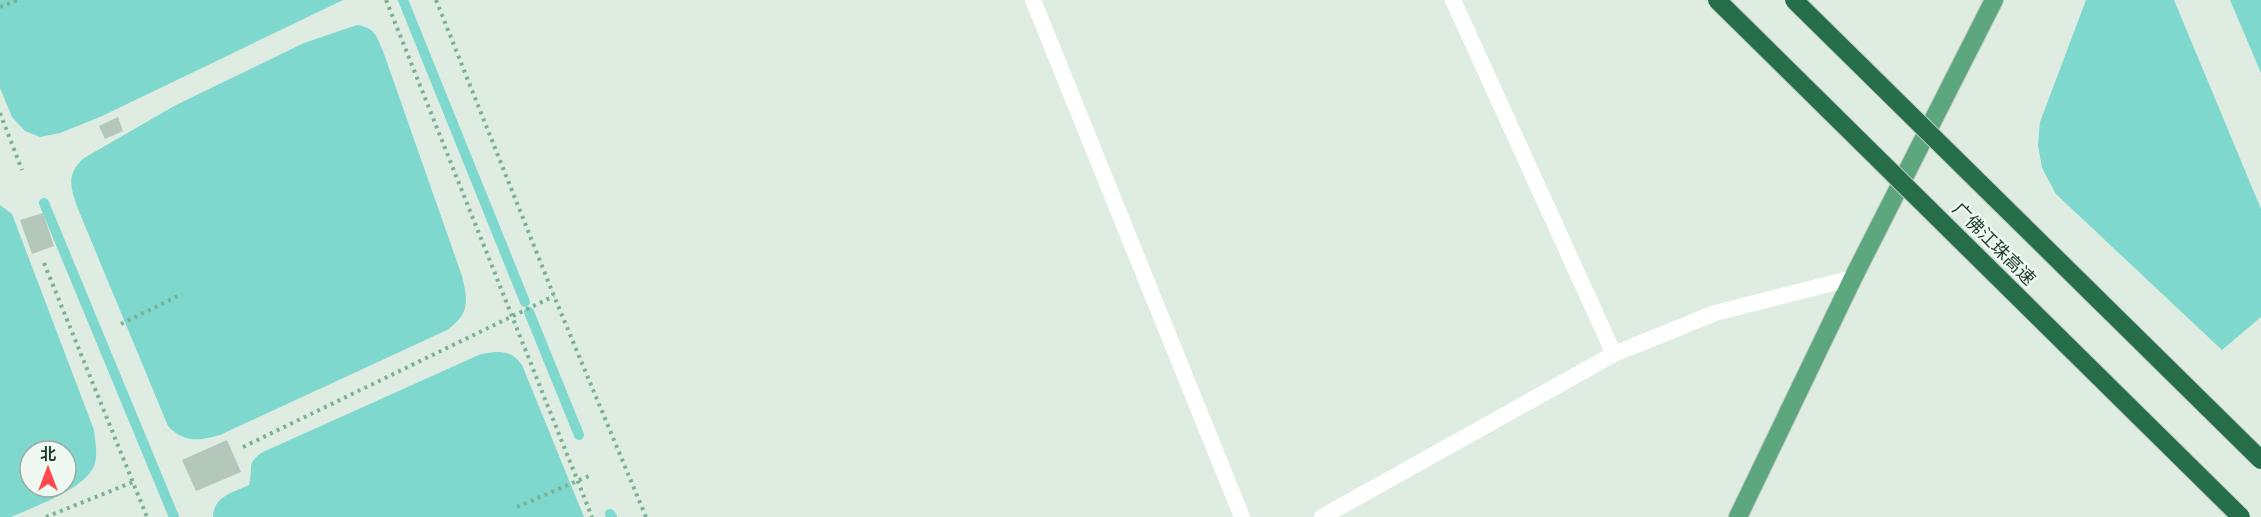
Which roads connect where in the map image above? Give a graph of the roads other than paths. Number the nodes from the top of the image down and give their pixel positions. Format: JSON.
{"nodes":[{"id":1,"x":1033,"y":0,"type":"edge"},
{"id":2,"x":1453,"y":0,"type":"edge"},
{"id":3,"x":1717,"y":0,"type":"edge"},
{"id":4,"x":1794,"y":0,"type":"edge"},
{"id":5,"x":1994,"y":0,"type":"edge"},
{"id":6,"x":1853,"y":278,"type":"junction"},
{"id":7,"x":1614,"y":354,"type":"junction"},
{"id":8,"x":2261,"y":460,"type":"edge"},
{"id":9,"x":1242,"y":517,"type":"edge"},
{"id":10,"x":1322,"y":517,"type":"edge"},
{"id":11,"x":1738,"y":517,"type":"edge"},
{"id":12,"x":2241,"y":517,"type":"edge"}],
"edges":[{"from":1,"to":9,"type":"lane"},
{"from":2,"to":7,"type":"lane"},
{"from":3,"to":12,"type":"highway","name":"广佛江珠高速","bridge":true},
{"from":4,"to":8,"type":"highway","name":"广佛江珠高速","bridge":true},
{"from":5,"to":6,"type":"main road"},
{"from":6,"to":7,"type":"lane"},
{"from":6,"to":11,"type":"main road"},
{"from":7,"to":10,"type":"lane"}]}
